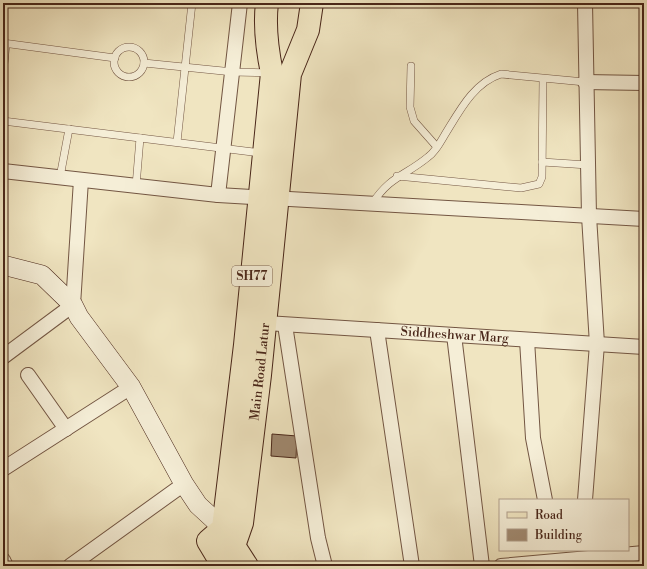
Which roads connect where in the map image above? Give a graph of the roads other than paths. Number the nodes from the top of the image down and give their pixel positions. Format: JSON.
{"nodes":[{"id":1,"x":192,"y":3,"type":"edge"},
{"id":2,"x":240,"y":3,"type":"edge"},
{"id":3,"x":267,"y":3,"type":"edge"},
{"id":4,"x":312,"y":3,"type":"edge"},
{"id":5,"x":585,"y":3,"type":"edge"},
{"id":6,"x":5,"y":43,"type":"edge"},
{"id":7,"x":115,"y":58,"type":"junction"},
{"id":8,"x":144,"y":63,"type":"junction"},
{"id":9,"x":411,"y":66,"type":"dead end"},
{"id":10,"x":186,"y":68,"type":"junction"},
{"id":11,"x":233,"y":72,"type":"junction"},
{"id":12,"x":281,"y":73,"type":"junction"},
{"id":13,"x":3,"y":74,"type":"edge"},
{"id":14,"x":543,"y":79,"type":"junction"},
{"id":15,"x":585,"y":82,"type":"junction"},
{"id":16,"x":644,"y":83,"type":"edge"},
{"id":17,"x":3,"y":121,"type":"edge"},
{"id":18,"x":69,"y":129,"type":"junction"},
{"id":19,"x":140,"y":138,"type":"junction"},
{"id":20,"x":177,"y":142,"type":"junction"},
{"id":21,"x":437,"y":147,"type":"junction"},
{"id":22,"x":224,"y":148,"type":"junction"},
{"id":23,"x":264,"y":153,"type":"junction"},
{"id":24,"x":542,"y":162,"type":"junction"},
{"id":25,"x":588,"y":165,"type":"junction"},
{"id":26,"x":3,"y":171,"type":"edge"},
{"id":27,"x":397,"y":176,"type":"junction"},
{"id":28,"x":60,"y":178,"type":"junction"},
{"id":29,"x":81,"y":180,"type":"junction"},
{"id":30,"x":136,"y":186,"type":"junction"},
{"id":31,"x":218,"y":195,"type":"junction"},
{"id":32,"x":269,"y":198,"type":"junction"},
{"id":33,"x":372,"y":204,"type":"junction"},
{"id":34,"x":589,"y":216,"type":"junction"},
{"id":35,"x":644,"y":219,"type":"edge"},
{"id":36,"x":3,"y":265,"type":"edge"},
{"id":37,"x":73,"y":305,"type":"junction"},
{"id":38,"x":275,"y":324,"type":"junction"},
{"id":39,"x":377,"y":330,"type":"junction"},
{"id":40,"x":454,"y":335,"type":"junction"},
{"id":41,"x":527,"y":340,"type":"junction"},
{"id":42,"x":597,"y":344,"type":"junction"},
{"id":43,"x":644,"y":347,"type":"edge"},
{"id":44,"x":3,"y":356,"type":"edge"},
{"id":45,"x":28,"y":375,"type":"dead end"},
{"id":46,"x":131,"y":387,"type":"junction"},
{"id":47,"x":66,"y":429,"type":"junction"},
{"id":48,"x":3,"y":469,"type":"edge"},
{"id":49,"x":184,"y":484,"type":"junction"},
{"id":50,"x":545,"y":499,"type":"edge"},
{"id":51,"x":585,"y":499,"type":"edge"},
{"id":52,"x":221,"y":549,"type":"edge"},
{"id":53,"x":644,"y":553,"type":"edge"},
{"id":54,"x":3,"y":560,"type":"edge"},
{"id":55,"x":6,"y":566,"type":"edge"},
{"id":56,"x":70,"y":566,"type":"edge"},
{"id":57,"x":247,"y":566,"type":"edge"},
{"id":58,"x":325,"y":566,"type":"edge"},
{"id":59,"x":412,"y":566,"type":"edge"},
{"id":60,"x":482,"y":566,"type":"edge"},
{"id":61,"x":500,"y":566,"type":"edge"}],
"edges":[{"from":1,"to":10,"type":"lane"},
{"from":2,"to":11,"type":"street"},
{"from":3,"to":12,"type":"main road","number":"SH77"},
{"from":4,"to":12,"type":"main road","number":"SH77"},
{"from":5,"to":15,"type":"street"},
{"from":6,"to":7,"type":"lane"},
{"from":6,"to":13,"type":"lane"},
{"from":7,"to":8,"type":"lane"},
{"from":7,"to":8,"type":"lane"},
{"from":8,"to":10,"type":"lane"},
{"from":9,"to":21,"type":"lane"},
{"from":10,"to":11,"type":"lane"},
{"from":10,"to":20,"type":"lane"},
{"from":11,"to":12,"type":"lane"},
{"from":11,"to":22,"type":"street"},
{"from":12,"to":23,"type":"main road","number":"SH77"},
{"from":12,"to":32,"type":"main road","name":"Main Road Latur","number":"SH77"},
{"from":14,"to":15,"type":"lane"},
{"from":14,"to":21,"type":"lane"},
{"from":14,"to":24,"type":"lane"},
{"from":15,"to":16,"type":"street"},
{"from":15,"to":25,"type":"street"},
{"from":17,"to":18,"type":"lane"},
{"from":18,"to":19,"type":"lane"},
{"from":18,"to":28,"type":"lane"},
{"from":19,"to":20,"type":"lane"},
{"from":19,"to":30,"type":"lane"},
{"from":20,"to":22,"type":"lane"},
{"from":21,"to":27,"type":"lane"},
{"from":22,"to":23,"type":"lane"},
{"from":22,"to":31,"type":"street"},
{"from":23,"to":32,"type":"main road","number":"SH77"},
{"from":24,"to":25,"type":"lane"},
{"from":24,"to":27,"type":"lane"},
{"from":25,"to":34,"type":"street"},
{"from":26,"to":28,"type":"street"},
{"from":27,"to":33,"type":"lane"},
{"from":28,"to":29,"type":"street"},
{"from":29,"to":30,"type":"street"},
{"from":29,"to":37,"type":"street"},
{"from":30,"to":31,"type":"street"},
{"from":31,"to":32,"type":"street"},
{"from":32,"to":33,"type":"street"},
{"from":32,"to":38,"type":"main road","name":"Main Road Latur","number":"SH77"},
{"from":32,"to":52,"type":"main road","number":"SH77"},
{"from":33,"to":34,"type":"street"},
{"from":34,"to":35,"type":"street"},
{"from":34,"to":42,"type":"street"},
{"from":36,"to":37,"type":"main road"},
{"from":37,"to":44,"type":"street"},
{"from":37,"to":46,"type":"main road"},
{"from":38,"to":39,"type":"street","name":"Siddheshwar Marg"},
{"from":38,"to":52,"type":"main road","name":"Main Road Latur","number":"SH77"},
{"from":38,"to":58,"type":"street"},
{"from":39,"to":40,"type":"street","name":"Siddheshwar Marg"},
{"from":39,"to":59,"type":"street"},
{"from":40,"to":41,"type":"street","name":"Siddheshwar Marg"},
{"from":40,"to":60,"type":"street"},
{"from":41,"to":42,"type":"street","name":"Siddheshwar Marg"},
{"from":41,"to":50,"type":"street"},
{"from":42,"to":43,"type":"street","name":"Siddheshwar Marg"},
{"from":42,"to":51,"type":"street"},
{"from":45,"to":47,"type":"street"},
{"from":46,"to":47,"type":"street"},
{"from":46,"to":49,"type":"main road"},
{"from":47,"to":48,"type":"street"},
{"from":49,"to":52,"type":"main road"},
{"from":49,"to":56,"type":"street"},
{"from":52,"to":57,"type":"main road"},
{"from":53,"to":61,"type":"street"},
{"from":54,"to":55,"type":"street"}]}
